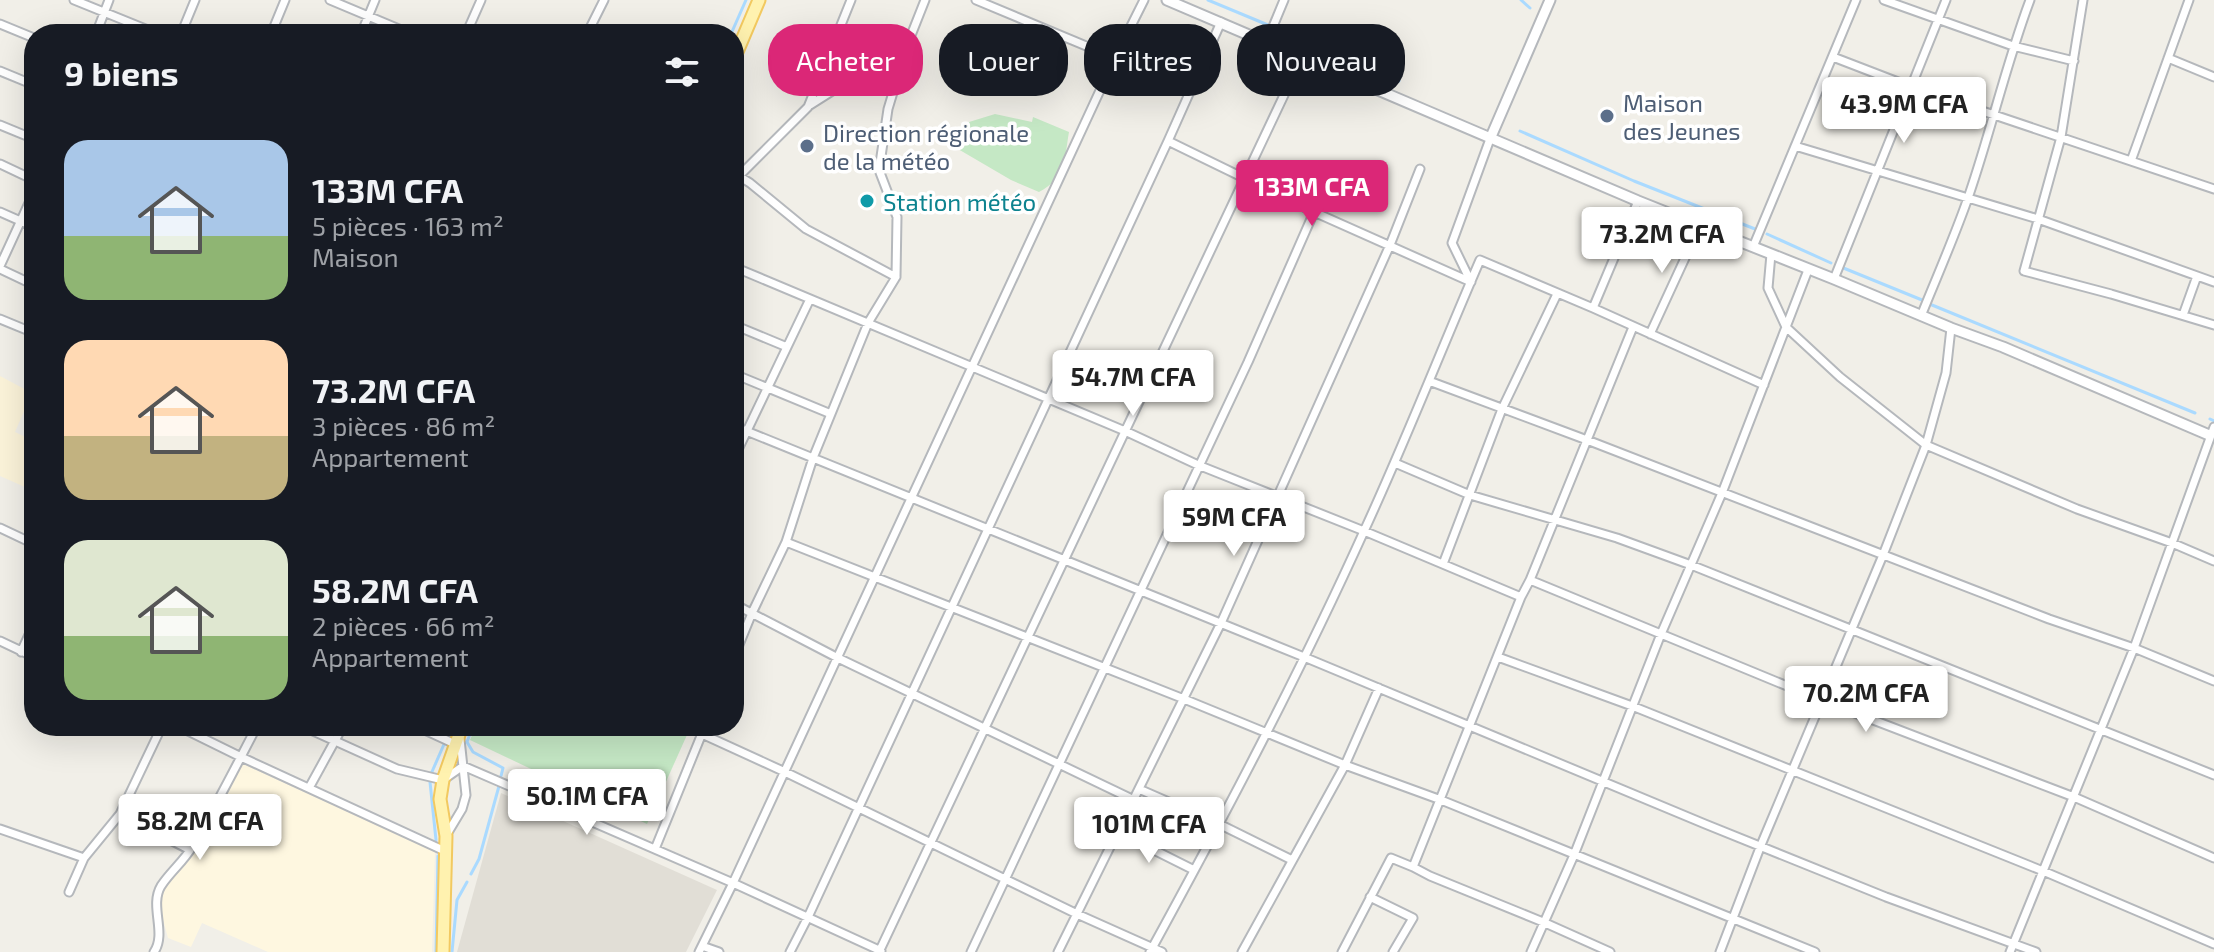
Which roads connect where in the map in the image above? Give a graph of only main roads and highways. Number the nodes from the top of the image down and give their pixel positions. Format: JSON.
{"nodes":[{"id":1,"x":759,"y":0,"type":"edge"},
{"id":2,"x":744,"y":35,"type":"edge"},
{"id":3,"x":458,"y":736,"type":"edge"},
{"id":4,"x":443,"y":952,"type":"edge"}],
"edges":[{"from":1,"to":2,"type":"main road"},
{"from":3,"to":4,"type":"main road"}]}
